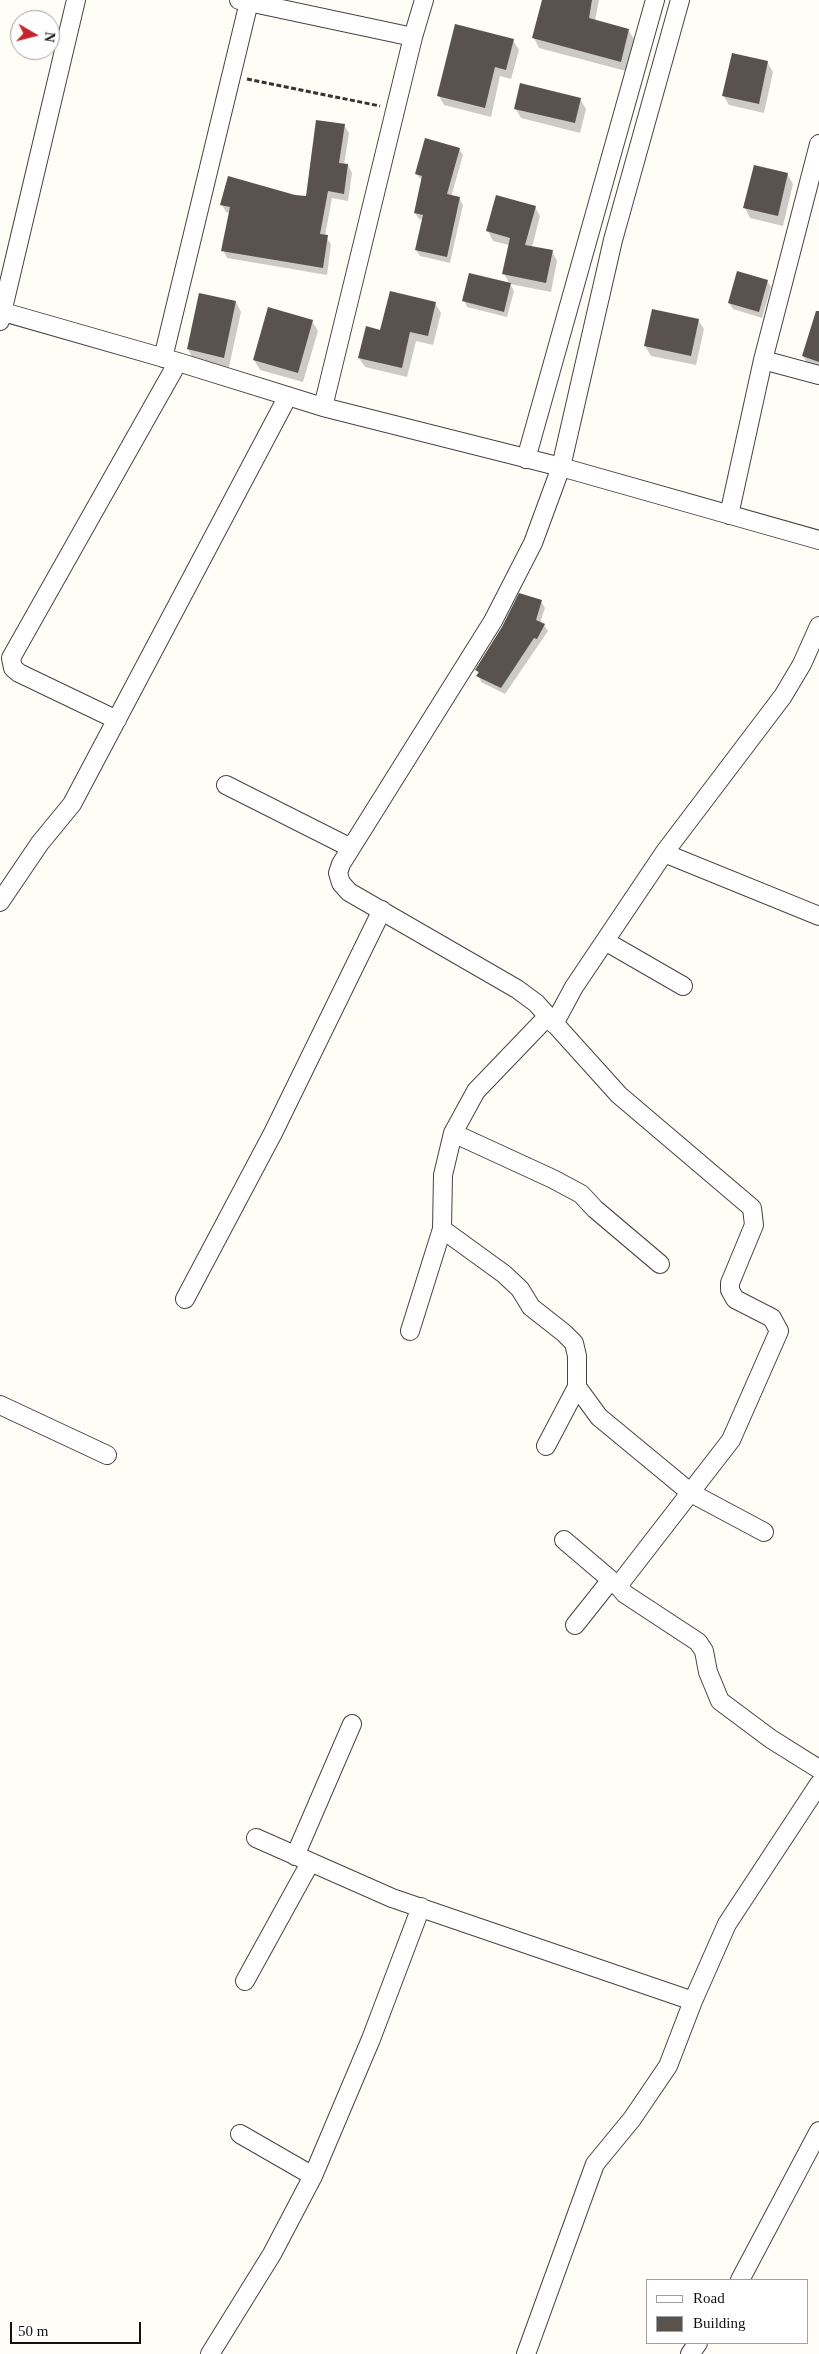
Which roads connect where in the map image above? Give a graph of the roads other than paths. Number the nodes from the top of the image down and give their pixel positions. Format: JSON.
{"nodes":[{"id":1,"x":76,"y":0,"type":"edge"},
{"id":2,"x":424,"y":0,"type":"edge"},
{"id":3,"x":655,"y":0,"type":"edge"},
{"id":4,"x":680,"y":0,"type":"edge"},
{"id":5,"x":244,"y":1,"type":"edge"},
{"id":6,"x":413,"y":37,"type":"junction"},
{"id":7,"x":819,"y":144,"type":"edge"},
{"id":8,"x":1,"y":315,"type":"edge"},
{"id":9,"x":171,"y":360,"type":"junction"},
{"id":10,"x":763,"y":360,"type":"junction"},
{"id":11,"x":819,"y":376,"type":"edge"},
{"id":12,"x":288,"y":396,"type":"junction"},
{"id":13,"x":323,"y":407,"type":"junction"},
{"id":14,"x":526,"y":459,"type":"junction"},
{"id":15,"x":561,"y":466,"type":"junction"},
{"id":16,"x":729,"y":516,"type":"junction"},
{"id":17,"x":819,"y":540,"type":"edge"},
{"id":18,"x":819,"y":626,"type":"edge"},
{"id":19,"x":117,"y":720,"type":"junction"},
{"id":20,"x":226,"y":786,"type":"dead end"},
{"id":21,"x":351,"y":848,"type":"junction"},
{"id":22,"x":664,"y":853,"type":"junction"},
{"id":23,"x":0,"y":902,"type":"edge"},
{"id":24,"x":382,"y":910,"type":"junction"},
{"id":25,"x":819,"y":916,"type":"edge"},
{"id":26,"x":605,"y":942,"type":"junction"},
{"id":27,"x":682,"y":986,"type":"dead end"},
{"id":28,"x":551,"y":1020,"type":"junction"},
{"id":29,"x":453,"y":1134,"type":"junction"},
{"id":30,"x":442,"y":1229,"type":"junction"},
{"id":31,"x":660,"y":1264,"type":"dead end"},
{"id":32,"x":184,"y":1298,"type":"dead end"},
{"id":33,"x":410,"y":1331,"type":"dead end"},
{"id":34,"x":577,"y":1386,"type":"junction"},
{"id":35,"x":0,"y":1405,"type":"edge"},
{"id":36,"x":546,"y":1446,"type":"dead end"},
{"id":37,"x":107,"y":1455,"type":"dead end"},
{"id":38,"x":691,"y":1493,"type":"junction"},
{"id":39,"x":764,"y":1532,"type":"dead end"},
{"id":40,"x":564,"y":1540,"type":"dead end"},
{"id":41,"x":614,"y":1583,"type":"junction"},
{"id":42,"x":576,"y":1625,"type":"dead end"},
{"id":43,"x":352,"y":1724,"type":"dead end"},
{"id":44,"x":819,"y":1769,"type":"edge"},
{"id":45,"x":819,"y":1784,"type":"edge"},
{"id":46,"x":256,"y":1838,"type":"dead end"},
{"id":47,"x":302,"y":1859,"type":"junction"},
{"id":48,"x":421,"y":1907,"type":"junction"},
{"id":49,"x":245,"y":1981,"type":"dead end"},
{"id":50,"x":692,"y":2002,"type":"junction"},
{"id":51,"x":819,"y":2131,"type":"edge"},
{"id":52,"x":240,"y":2134,"type":"dead end"},
{"id":53,"x":313,"y":2176,"type":"junction"},
{"id":54,"x":741,"y":2279,"type":"edge"},
{"id":55,"x":210,"y":2354,"type":"edge"},
{"id":56,"x":526,"y":2354,"type":"edge"}],
"edges":[{"from":1,"to":8,"type":"street"},
{"from":2,"to":6,"type":"street"},
{"from":3,"to":14,"type":"street"},
{"from":4,"to":15,"type":"street"},
{"from":5,"to":6,"type":"street"},
{"from":5,"to":9,"type":"street"},
{"from":6,"to":13,"type":"street"},
{"from":7,"to":10,"type":"street"},
{"from":8,"to":9,"type":"street"},
{"from":9,"to":12,"type":"street"},
{"from":9,"to":19,"type":"street"},
{"from":10,"to":11,"type":"street"},
{"from":10,"to":16,"type":"street"},
{"from":12,"to":13,"type":"street"},
{"from":12,"to":19,"type":"street"},
{"from":13,"to":14,"type":"street"},
{"from":14,"to":15,"type":"street"},
{"from":15,"to":16,"type":"street"},
{"from":15,"to":21,"type":"street"},
{"from":16,"to":17,"type":"street"},
{"from":18,"to":22,"type":"street"},
{"from":19,"to":23,"type":"street"},
{"from":20,"to":21,"type":"street"},
{"from":21,"to":24,"type":"street"},
{"from":22,"to":25,"type":"street"},
{"from":22,"to":26,"type":"street"},
{"from":24,"to":28,"type":"street"},
{"from":24,"to":32,"type":"street"},
{"from":26,"to":27,"type":"street"},
{"from":26,"to":28,"type":"street"},
{"from":28,"to":29,"type":"street"},
{"from":28,"to":38,"type":"street"},
{"from":29,"to":30,"type":"street"},
{"from":29,"to":31,"type":"street"},
{"from":30,"to":33,"type":"street"},
{"from":30,"to":34,"type":"street"},
{"from":34,"to":36,"type":"street"},
{"from":34,"to":38,"type":"street"},
{"from":35,"to":37,"type":"street"},
{"from":38,"to":39,"type":"street"},
{"from":38,"to":41,"type":"street"},
{"from":40,"to":41,"type":"street"},
{"from":41,"to":42,"type":"street"},
{"from":41,"to":44,"type":"street"},
{"from":43,"to":47,"type":"street"},
{"from":45,"to":50,"type":"street"},
{"from":46,"to":47,"type":"street"},
{"from":47,"to":48,"type":"street"},
{"from":47,"to":49,"type":"street"},
{"from":48,"to":50,"type":"street"},
{"from":48,"to":53,"type":"street"},
{"from":50,"to":56,"type":"street"},
{"from":51,"to":54,"type":"street"},
{"from":52,"to":53,"type":"street"},
{"from":53,"to":55,"type":"street"}]}
